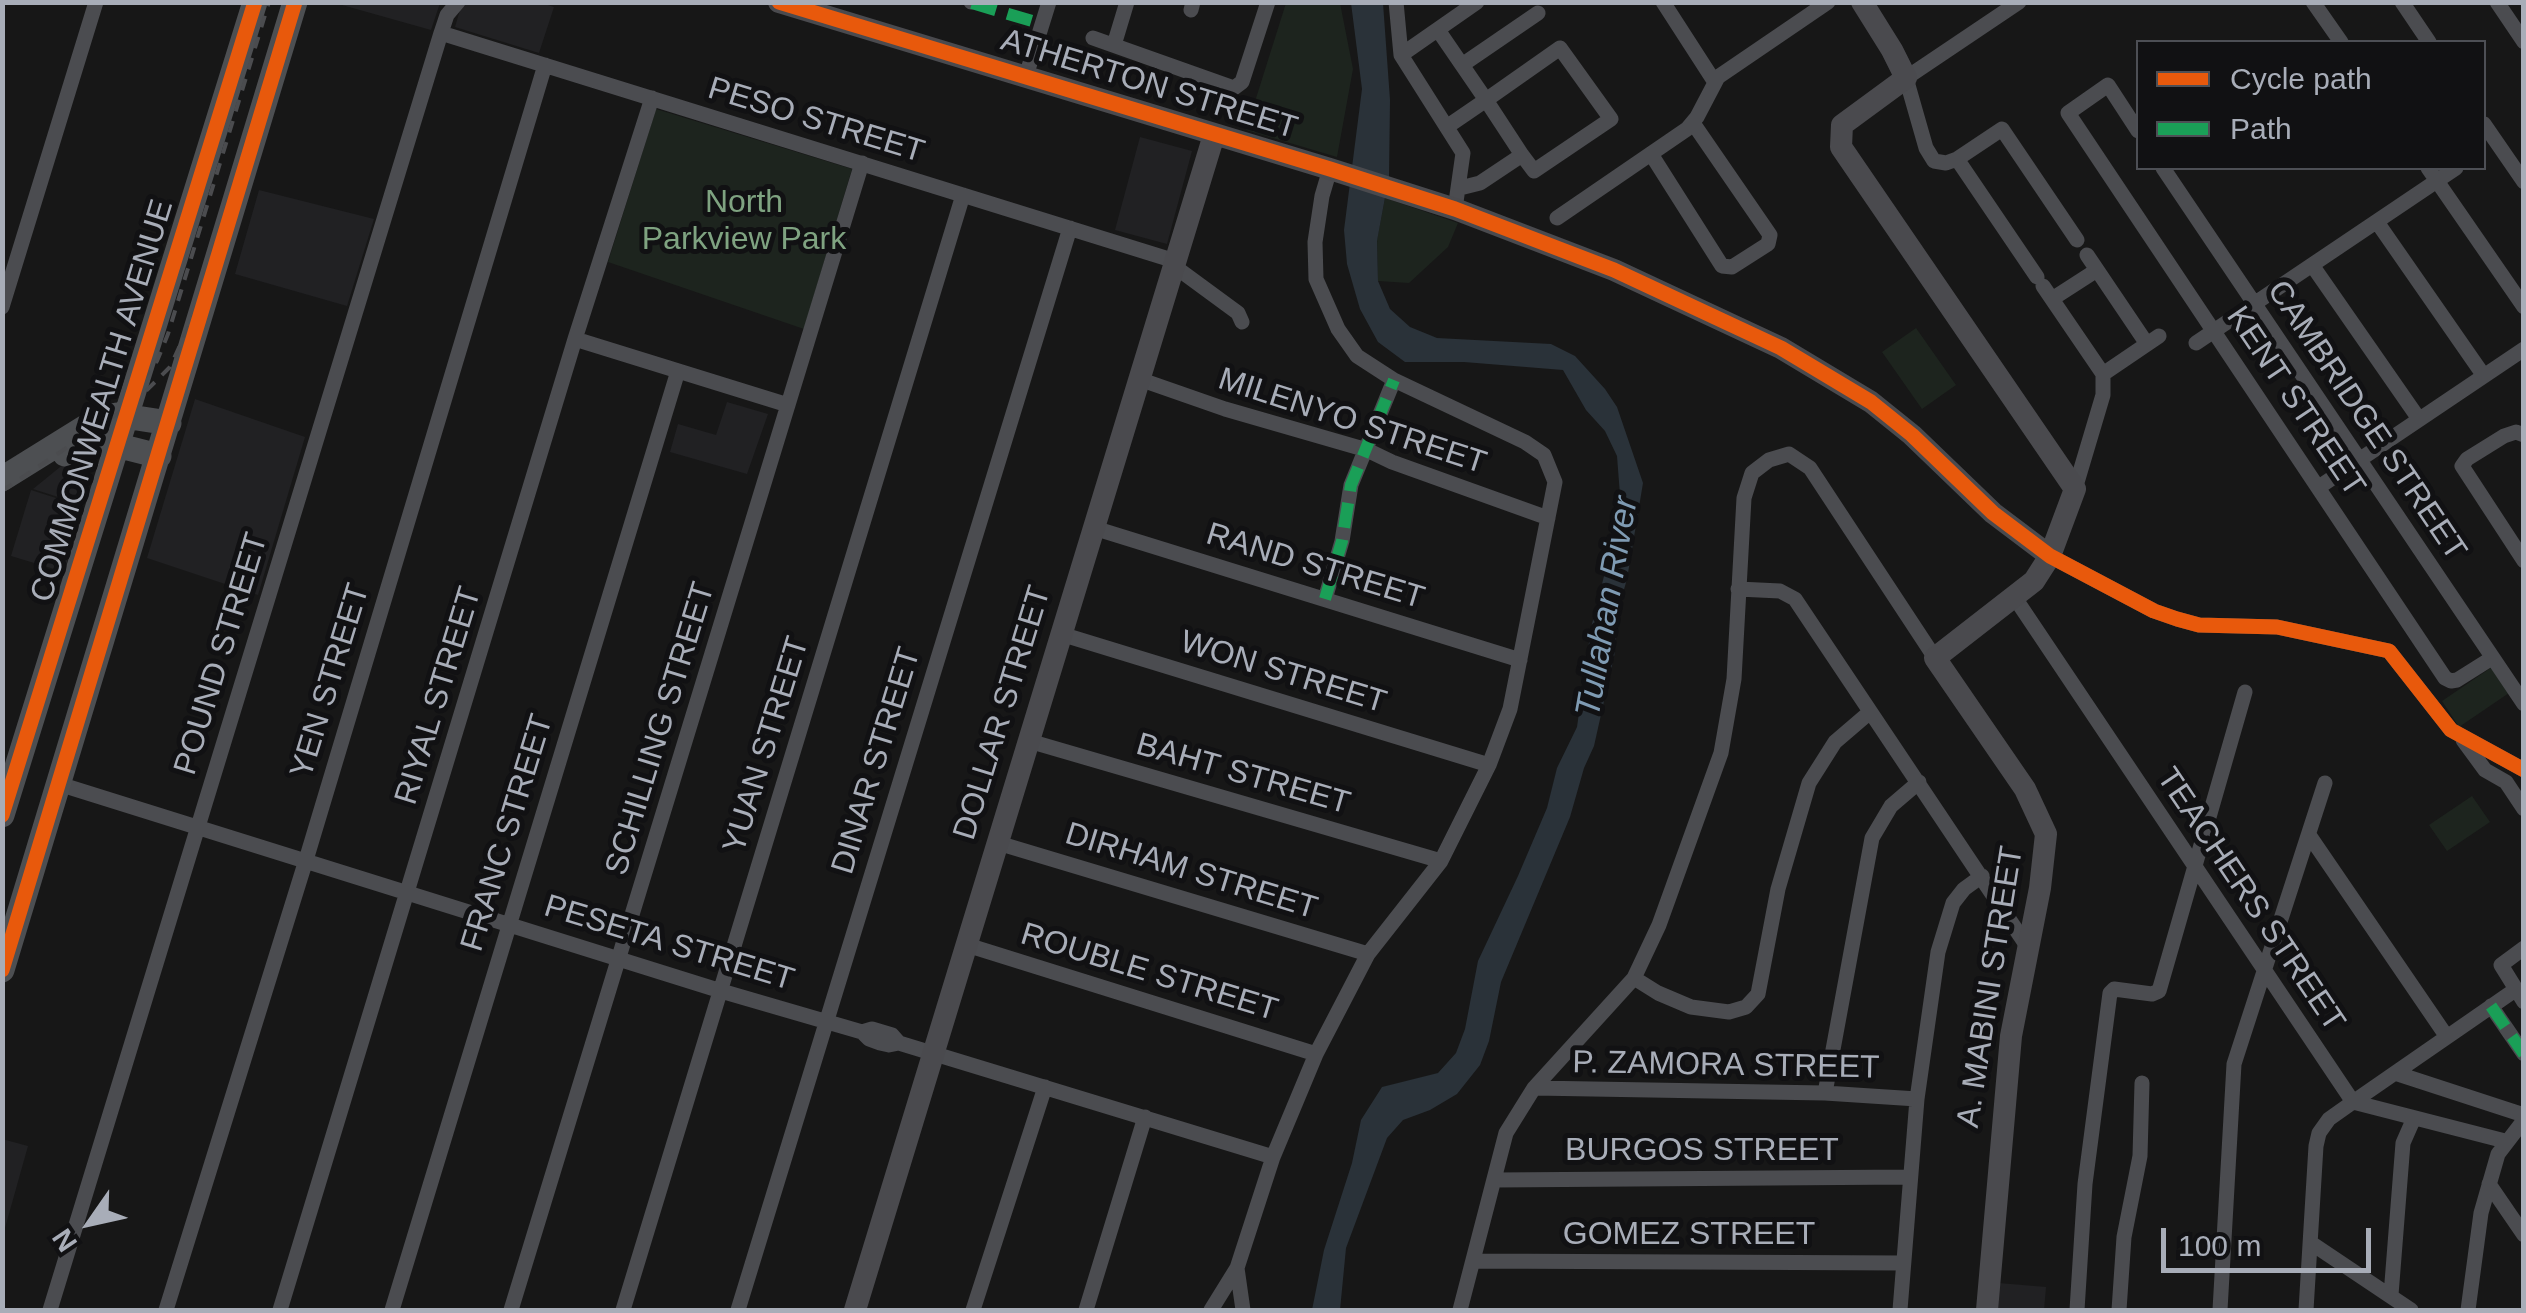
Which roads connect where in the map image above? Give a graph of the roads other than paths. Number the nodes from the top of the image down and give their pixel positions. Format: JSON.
{"nodes":[{"id":1,"x":96,"y":2,"type":"edge"},
{"id":2,"x":255,"y":2,"type":"edge"},
{"id":3,"x":295,"y":2,"type":"edge"},
{"id":4,"x":779,"y":2,"type":"edge"},
{"id":5,"x":1049,"y":2,"type":"edge"},
{"id":6,"x":1127,"y":2,"type":"edge"},
{"id":7,"x":1268,"y":2,"type":"edge"},
{"id":8,"x":1396,"y":2,"type":"edge"},
{"id":9,"x":1478,"y":2,"type":"edge"},
{"id":10,"x":1663,"y":2,"type":"edge"},
{"id":11,"x":1828,"y":2,"type":"edge"},
{"id":12,"x":1862,"y":2,"type":"edge"},
{"id":13,"x":2019,"y":2,"type":"edge"},
{"id":14,"x":2313,"y":2,"type":"edge"},
{"id":15,"x":2402,"y":2,"type":"edge"},
{"id":16,"x":2497,"y":3,"type":"edge"},
{"id":17,"x":450,"y":7,"type":"edge"},
{"id":18,"x":1538,"y":13,"type":"dead end"},
{"id":19,"x":1438,"y":30,"type":"junction"},
{"id":20,"x":441,"y":33,"type":"junction"},
{"id":21,"x":1093,"y":38,"type":"dead end"},
{"id":22,"x":2339,"y":40,"type":"edge"},
{"id":23,"x":2428,"y":40,"type":"edge"},
{"id":24,"x":2524,"y":42,"type":"edge"},
{"id":25,"x":1114,"y":45,"type":"junction"},
{"id":26,"x":1402,"y":55,"type":"junction"},
{"id":27,"x":545,"y":65,"type":"junction"},
{"id":28,"x":1462,"y":65,"type":"junction"},
{"id":29,"x":1026,"y":76,"type":"junction"},
{"id":30,"x":1906,"y":78,"type":"junction"},
{"id":31,"x":1714,"y":81,"type":"junction"},
{"id":32,"x":652,"y":98,"type":"junction"},
{"id":33,"x":1486,"y":100,"type":"junction"},
{"id":34,"x":1693,"y":123,"type":"junction"},
{"id":35,"x":1448,"y":126,"type":"junction"},
{"id":36,"x":2136,"y":127,"type":"edge"},
{"id":37,"x":1214,"y":134,"type":"junction"},
{"id":38,"x":2488,"y":142,"type":"edge"},
{"id":39,"x":1651,"y":154,"type":"junction"},
{"id":40,"x":1522,"y":155,"type":"junction"},
{"id":41,"x":1956,"y":159,"type":"junction"},
{"id":42,"x":862,"y":163,"type":"junction"},
{"id":43,"x":1334,"y":170,"type":"junction"},
{"id":44,"x":2164,"y":170,"type":"edge"},
{"id":45,"x":2433,"y":174,"type":"edge"},
{"id":46,"x":2524,"y":182,"type":"edge"},
{"id":47,"x":963,"y":195,"type":"junction"},
{"id":48,"x":1458,"y":199,"type":"junction"},
{"id":49,"x":1557,"y":218,"type":"dead end"},
{"id":50,"x":2377,"y":222,"type":"junction"},
{"id":51,"x":1070,"y":228,"type":"junction"},
{"id":52,"x":2077,"y":240,"type":"dead end"},
{"id":53,"x":2087,"y":254,"type":"dead end"},
{"id":54,"x":1174,"y":263,"type":"junction"},
{"id":55,"x":2312,"y":265,"type":"junction"},
{"id":56,"x":2097,"y":270,"type":"junction"},
{"id":57,"x":2044,"y":287,"type":"junction"},
{"id":58,"x":2254,"y":304,"type":"junction"},
{"id":59,"x":2524,"y":306,"type":"edge"},
{"id":60,"x":2,"y":307,"type":"edge"},
{"id":61,"x":1242,"y":322,"type":"dead end"},
{"id":62,"x":2214,"y":330,"type":"junction"},
{"id":63,"x":575,"y":339,"type":"junction"},
{"id":64,"x":2196,"y":343,"type":"dead end"},
{"id":65,"x":2524,"y":349,"type":"edge"},
{"id":66,"x":678,"y":371,"type":"junction"},
{"id":67,"x":2103,"y":374,"type":"junction"},
{"id":68,"x":2484,"y":376,"type":"junction"},
{"id":69,"x":1139,"y":379,"type":"junction"},
{"id":70,"x":1394,"y":380,"type":"junction"},
{"id":71,"x":138,"y":382,"type":"junction"},
{"id":72,"x":788,"y":406,"type":"junction"},
{"id":73,"x":126,"y":416,"type":"junction"},
{"id":74,"x":2419,"y":419,"type":"junction"},
{"id":75,"x":90,"y":422,"type":"junction"},
{"id":76,"x":169,"y":423,"type":"junction"},
{"id":77,"x":2520,"y":434,"type":"edge"},
{"id":78,"x":118,"y":444,"type":"junction"},
{"id":79,"x":76,"y":446,"type":"junction"},
{"id":80,"x":1367,"y":450,"type":"junction"},
{"id":81,"x":159,"y":456,"type":"junction"},
{"id":82,"x":2359,"y":460,"type":"junction"},
{"id":83,"x":107,"y":478,"type":"junction"},
{"id":84,"x":7,"y":479,"type":"edge"},
{"id":85,"x":2319,"y":487,"type":"junction"},
{"id":86,"x":2074,"y":489,"type":"junction"},
{"id":87,"x":1548,"y":518,"type":"junction"},
{"id":88,"x":1094,"y":528,"type":"junction"},
{"id":89,"x":2050,"y":556,"type":"junction"},
{"id":90,"x":2524,"y":560,"type":"edge"},
{"id":91,"x":1738,"y":589,"type":"junction"},
{"id":92,"x":2014,"y":598,"type":"junction"},
{"id":93,"x":1325,"y":599,"type":"junction"},
{"id":94,"x":1062,"y":634,"type":"junction"},
{"id":95,"x":1936,"y":658,"type":"junction"},
{"id":96,"x":2492,"y":658,"type":"junction"},
{"id":97,"x":1520,"y":660,"type":"junction"},
{"id":98,"x":2245,"y":692,"type":"dead end"},
{"id":99,"x":2524,"y":704,"type":"edge"},
{"id":100,"x":1870,"y":712,"type":"junction"},
{"id":101,"x":2461,"y":736,"type":"junction"},
{"id":102,"x":1029,"y":741,"type":"junction"},
{"id":103,"x":1489,"y":765,"type":"junction"},
{"id":104,"x":2524,"y":770,"type":"edge"},
{"id":105,"x":1919,"y":782,"type":"junction"},
{"id":106,"x":2324,"y":783,"type":"dead end"},
{"id":107,"x":59,"y":784,"type":"junction"},
{"id":108,"x":2524,"y":809,"type":"edge"},
{"id":109,"x":2,"y":815,"type":"edge"},
{"id":110,"x":198,"y":827,"type":"junction"},
{"id":111,"x":2309,"y":835,"type":"junction"},
{"id":112,"x":998,"y":842,"type":"junction"},
{"id":113,"x":306,"y":860,"type":"junction"},
{"id":114,"x":1442,"y":862,"type":"junction"},
{"id":115,"x":2194,"y":866,"type":"junction"},
{"id":116,"x":1982,"y":876,"type":"junction"},
{"id":117,"x":408,"y":892,"type":"junction"},
{"id":118,"x":510,"y":923,"type":"junction"},
{"id":119,"x":967,"y":945,"type":"junction"},
{"id":120,"x":2524,"y":948,"type":"edge"},
{"id":121,"x":2029,"y":949,"type":"junction"},
{"id":122,"x":1368,"y":954,"type":"junction"},
{"id":123,"x":620,"y":960,"type":"junction"},
{"id":124,"x":2,"y":970,"type":"edge"},
{"id":125,"x":2266,"y":971,"type":"junction"},
{"id":126,"x":1634,"y":978,"type":"junction"},
{"id":127,"x":721,"y":991,"type":"junction"},
{"id":128,"x":2519,"y":996,"type":"edge"},
{"id":129,"x":2491,"y":1006,"type":"junction"},
{"id":130,"x":826,"y":1020,"type":"junction"},
{"id":131,"x":2447,"y":1036,"type":"junction"},
{"id":132,"x":934,"y":1054,"type":"junction"},
{"id":133,"x":1316,"y":1054,"type":"junction"},
{"id":134,"x":2524,"y":1054,"type":"edge"},
{"id":135,"x":2395,"y":1073,"type":"junction"},
{"id":136,"x":2142,"y":1083,"type":"dead end"},
{"id":137,"x":1045,"y":1088,"type":"junction"},
{"id":138,"x":1534,"y":1088,"type":"junction"},
{"id":139,"x":1824,"y":1093,"type":"junction"},
{"id":140,"x":1917,"y":1099,"type":"junction"},
{"id":141,"x":2353,"y":1102,"type":"junction"},
{"id":142,"x":1145,"y":1116,"type":"junction"},
{"id":143,"x":2414,"y":1118,"type":"junction"},
{"id":144,"x":2524,"y":1118,"type":"edge"},
{"id":145,"x":2506,"y":1141,"type":"junction"},
{"id":146,"x":1273,"y":1157,"type":"junction"},
{"id":147,"x":1909,"y":1177,"type":"junction"},
{"id":148,"x":1495,"y":1180,"type":"junction"},
{"id":149,"x":2489,"y":1184,"type":"junction"},
{"id":150,"x":2522,"y":1230,"type":"edge"},
{"id":151,"x":2311,"y":1243,"type":"junction"},
{"id":152,"x":1474,"y":1261,"type":"junction"},
{"id":153,"x":1903,"y":1263,"type":"junction"},
{"id":154,"x":1237,"y":1268,"type":"junction"},
{"id":155,"x":2390,"y":1296,"type":"junction"},
{"id":156,"x":50,"y":1310,"type":"edge"},
{"id":157,"x":166,"y":1310,"type":"edge"},
{"id":158,"x":280,"y":1310,"type":"edge"},
{"id":159,"x":392,"y":1310,"type":"edge"},
{"id":160,"x":512,"y":1310,"type":"edge"},
{"id":161,"x":624,"y":1310,"type":"edge"},
{"id":162,"x":738,"y":1310,"type":"edge"},
{"id":163,"x":856,"y":1310,"type":"edge"},
{"id":164,"x":974,"y":1310,"type":"edge"},
{"id":165,"x":1086,"y":1310,"type":"edge"},
{"id":166,"x":1210,"y":1310,"type":"edge"},
{"id":167,"x":1243,"y":1310,"type":"edge"},
{"id":168,"x":1460,"y":1310,"type":"edge"},
{"id":169,"x":1900,"y":1310,"type":"edge"},
{"id":170,"x":1987,"y":1310,"type":"edge"},
{"id":171,"x":2077,"y":1310,"type":"edge"},
{"id":172,"x":2119,"y":1310,"type":"edge"},
{"id":173,"x":2220,"y":1310,"type":"edge"},
{"id":174,"x":2306,"y":1310,"type":"edge"},
{"id":175,"x":2411,"y":1310,"type":"edge"},
{"id":176,"x":2468,"y":1310,"type":"edge"}],
"edges":[{"from":1,"to":60,"type":"street"},
{"from":2,"to":71,"type":"main road","name":"COMMONWEALTH AVENUE"},
{"from":3,"to":76,"type":"main road"},
{"from":4,"to":29,"type":"street","name":"ATHERTON STREET"},
{"from":5,"to":29,"type":"street"},
{"from":6,"to":25,"type":"street"},
{"from":7,"to":25,"type":"street"},
{"from":8,"to":26,"type":"street"},
{"from":9,"to":19,"type":"street"},
{"from":10,"to":31,"type":"street"},
{"from":11,"to":31,"type":"street"},
{"from":12,"to":30,"type":"street"},
{"from":13,"to":30,"type":"street"},
{"from":14,"to":22,"type":"street"},
{"from":15,"to":23,"type":"street"},
{"from":16,"to":24,"type":"street"},
{"from":17,"to":20,"type":"street","name":"POUND STREET"},
{"from":18,"to":28,"type":"street"},
{"from":19,"to":26,"type":"street"},
{"from":19,"to":28,"type":"street"},
{"from":20,"to":27,"type":"street","name":"PESO STREET"},
{"from":20,"to":110,"type":"street","name":"POUND STREET"},
{"from":21,"to":25,"type":"street"},
{"from":26,"to":35,"type":"street"},
{"from":27,"to":32,"type":"street","name":"PESO STREET"},
{"from":27,"to":113,"type":"street","name":"YEN STREET"},
{"from":28,"to":33,"type":"street"},
{"from":29,"to":37,"type":"street","name":"ATHERTON STREET"},
{"from":30,"to":41,"type":"street"},
{"from":30,"to":86,"type":"street"},
{"from":31,"to":34,"type":"street"},
{"from":32,"to":42,"type":"street","name":"PESO STREET"},
{"from":32,"to":63,"type":"street","name":"RIYAL STREET"},
{"from":33,"to":35,"type":"street"},
{"from":33,"to":40,"type":"street"},
{"from":33,"to":40,"type":"street"},
{"from":34,"to":39,"type":"street"},
{"from":34,"to":39,"type":"street"},
{"from":35,"to":48,"type":"street"},
{"from":36,"to":62,"type":"street","name":"KENT STREET"},
{"from":37,"to":43,"type":"street","name":"ATHERTON STREET"},
{"from":37,"to":54,"type":"street","name":"DOLLAR STREET"},
{"from":38,"to":46,"type":"street"},
{"from":39,"to":49,"type":"street"},
{"from":40,"to":48,"type":"street"},
{"from":41,"to":52,"type":"street"},
{"from":41,"to":57,"type":"street"},
{"from":42,"to":47,"type":"street","name":"PESO STREET"},
{"from":42,"to":72,"type":"street","name":"SCHILLING STREET"},
{"from":43,"to":48,"type":"street","name":"ATHERTON STREET"},
{"from":43,"to":70,"type":"street"},
{"from":44,"to":58,"type":"street","name":"CAMBRIDGE STREET"},
{"from":45,"to":50,"type":"street"},
{"from":45,"to":59,"type":"street"},
{"from":47,"to":51,"type":"street","name":"PESO STREET"},
{"from":47,"to":127,"type":"street","name":"YUAN STREET"},
{"from":48,"to":89,"type":"street","name":"ATHERTON STREET"},
{"from":50,"to":55,"type":"street"},
{"from":50,"to":68,"type":"street"},
{"from":51,"to":54,"type":"street","name":"PESO STREET"},
{"from":51,"to":130,"type":"street","name":"DINAR STREET"},
{"from":53,"to":56,"type":"street"},
{"from":54,"to":61,"type":"street","name":"PESO STREET"},
{"from":54,"to":69,"type":"street","name":"DOLLAR STREET"},
{"from":55,"to":58,"type":"street"},
{"from":55,"to":74,"type":"street"},
{"from":56,"to":57,"type":"street"},
{"from":56,"to":67,"type":"street"},
{"from":57,"to":67,"type":"street"},
{"from":58,"to":62,"type":"street"},
{"from":58,"to":82,"type":"street","name":"CAMBRIDGE STREET"},
{"from":62,"to":64,"type":"street"},
{"from":62,"to":85,"type":"street","name":"KENT STREET"},
{"from":63,"to":66,"type":"street"},
{"from":63,"to":117,"type":"street","name":"RIYAL STREET"},
{"from":65,"to":68,"type":"street"},
{"from":66,"to":72,"type":"street"},
{"from":66,"to":118,"type":"street","name":"FRANC STREET"},
{"from":67,"to":86,"type":"street"},
{"from":68,"to":74,"type":"street"},
{"from":69,"to":80,"type":"street","name":"MILENYO STREET"},
{"from":69,"to":88,"type":"street","name":"DOLLAR STREET"},
{"from":70,"to":80,"type":"street"},
{"from":70,"to":87,"type":"street"},
{"from":71,"to":73,"type":"main road","name":"COMMONWEALTH AVENUE"},
{"from":71,"to":75,"type":"main road"},
{"from":72,"to":123,"type":"street","name":"SCHILLING STREET"},
{"from":73,"to":75,"type":"main road"},
{"from":73,"to":76,"type":"main road"},
{"from":73,"to":78,"type":"main road","name":"COMMONWEALTH AVENUE"},
{"from":74,"to":82,"type":"street"},
{"from":75,"to":84,"type":"main road"},
{"from":76,"to":81,"type":"main road"},
{"from":77,"to":90,"type":"street"},
{"from":78,"to":79,"type":"main road"},
{"from":78,"to":81,"type":"main road"},
{"from":78,"to":83,"type":"main road","name":"COMMONWEALTH AVENUE"},
{"from":79,"to":83,"type":"main road"},
{"from":79,"to":84,"type":"main road"},
{"from":80,"to":87,"type":"street","name":"MILENYO STREET"},
{"from":80,"to":93,"type":"street"},
{"from":81,"to":107,"type":"main road"},
{"from":82,"to":85,"type":"street"},
{"from":82,"to":96,"type":"street","name":"CAMBRIDGE STREET"},
{"from":83,"to":109,"type":"main road","name":"COMMONWEALTH AVENUE"},
{"from":85,"to":96,"type":"street","name":"KENT STREET"},
{"from":86,"to":89,"type":"street"},
{"from":87,"to":97,"type":"street"},
{"from":88,"to":93,"type":"street","name":"RAND STREET"},
{"from":88,"to":94,"type":"street","name":"DOLLAR STREET"},
{"from":89,"to":92,"type":"street"},
{"from":89,"to":101,"type":"street"},
{"from":91,"to":95,"type":"street","name":"A. MABINI STREET"},
{"from":91,"to":100,"type":"street"},
{"from":91,"to":126,"type":"street"},
{"from":92,"to":95,"type":"street"},
{"from":92,"to":115,"type":"street","name":"TEACHERS STREET"},
{"from":93,"to":97,"type":"street","name":"RAND STREET"},
{"from":94,"to":102,"type":"street","name":"DOLLAR STREET"},
{"from":94,"to":103,"type":"street","name":"WON STREET"},
{"from":95,"to":121,"type":"street","name":"A. MABINI STREET"},
{"from":96,"to":99,"type":"street","name":"CAMBRIDGE STREET"},
{"from":97,"to":103,"type":"street"},
{"from":98,"to":115,"type":"street"},
{"from":100,"to":105,"type":"street"},
{"from":100,"to":126,"type":"street"},
{"from":101,"to":104,"type":"street"},
{"from":101,"to":108,"type":"street"},
{"from":102,"to":112,"type":"street","name":"DOLLAR STREET"},
{"from":102,"to":114,"type":"street","name":"BAHT STREET"},
{"from":103,"to":114,"type":"street"},
{"from":105,"to":116,"type":"street"},
{"from":105,"to":139,"type":"street"},
{"from":106,"to":111,"type":"street"},
{"from":107,"to":110,"type":"street","name":"PESETA STREET"},
{"from":107,"to":124,"type":"main road"},
{"from":110,"to":113,"type":"street","name":"PESETA STREET"},
{"from":110,"to":156,"type":"street","name":"POUND STREET"},
{"from":111,"to":125,"type":"street"},
{"from":111,"to":131,"type":"street"},
{"from":112,"to":119,"type":"street","name":"DOLLAR STREET"},
{"from":112,"to":122,"type":"street","name":"DIRHAM STREET"},
{"from":113,"to":117,"type":"street","name":"PESETA STREET"},
{"from":113,"to":157,"type":"street","name":"YEN STREET"},
{"from":114,"to":122,"type":"street"},
{"from":115,"to":125,"type":"street","name":"TEACHERS STREET"},
{"from":115,"to":171,"type":"street"},
{"from":116,"to":121,"type":"street"},
{"from":116,"to":140,"type":"street"},
{"from":117,"to":118,"type":"street","name":"PESETA STREET"},
{"from":117,"to":158,"type":"street","name":"RIYAL STREET"},
{"from":118,"to":123,"type":"street","name":"PESETA STREET"},
{"from":118,"to":159,"type":"street","name":"FRANC STREET"},
{"from":119,"to":132,"type":"street","name":"DOLLAR STREET"},
{"from":119,"to":133,"type":"street","name":"ROUBLE STREET"},
{"from":120,"to":128,"type":"street"},
{"from":121,"to":170,"type":"street","name":"A. MABINI STREET"},
{"from":122,"to":133,"type":"street"},
{"from":123,"to":127,"type":"street","name":"PESETA STREET"},
{"from":123,"to":160,"type":"street","name":"SCHILLING STREET"},
{"from":125,"to":141,"type":"street","name":"TEACHERS STREET"},
{"from":125,"to":173,"type":"street"},
{"from":126,"to":138,"type":"street"},
{"from":127,"to":130,"type":"street","name":"PESETA STREET"},
{"from":127,"to":161,"type":"street","name":"YUAN STREET"},
{"from":128,"to":129,"type":"street"},
{"from":129,"to":131,"type":"street"},
{"from":129,"to":134,"type":"street"},
{"from":130,"to":132,"type":"street","name":"PESETA STREET"},
{"from":130,"to":162,"type":"street","name":"DINAR STREET"},
{"from":131,"to":135,"type":"street"},
{"from":132,"to":137,"type":"street","name":"PESETA STREET"},
{"from":132,"to":163,"type":"street","name":"DOLLAR STREET"},
{"from":133,"to":146,"type":"street"},
{"from":135,"to":141,"type":"street"},
{"from":135,"to":144,"type":"street"},
{"from":136,"to":172,"type":"street"},
{"from":137,"to":142,"type":"street","name":"PESETA STREET"},
{"from":137,"to":164,"type":"street"},
{"from":138,"to":139,"type":"street","name":"P. ZAMORA STREET"},
{"from":138,"to":148,"type":"street"},
{"from":139,"to":140,"type":"street","name":"P. ZAMORA STREET"},
{"from":140,"to":147,"type":"street"},
{"from":141,"to":143,"type":"street"},
{"from":141,"to":151,"type":"street"},
{"from":142,"to":146,"type":"street","name":"PESETA STREET"},
{"from":142,"to":165,"type":"street"},
{"from":143,"to":145,"type":"street"},
{"from":143,"to":155,"type":"street"},
{"from":144,"to":145,"type":"street"},
{"from":145,"to":149,"type":"street"},
{"from":146,"to":154,"type":"street"},
{"from":147,"to":148,"type":"street","name":"BURGOS STREET"},
{"from":147,"to":153,"type":"street"},
{"from":148,"to":152,"type":"street"},
{"from":149,"to":150,"type":"street"},
{"from":149,"to":176,"type":"street"},
{"from":151,"to":155,"type":"street"},
{"from":151,"to":174,"type":"street"},
{"from":152,"to":153,"type":"street","name":"GOMEZ STREET"},
{"from":152,"to":168,"type":"street"},
{"from":153,"to":169,"type":"street"},
{"from":154,"to":166,"type":"street"},
{"from":154,"to":167,"type":"street"},
{"from":155,"to":175,"type":"street"}]}
